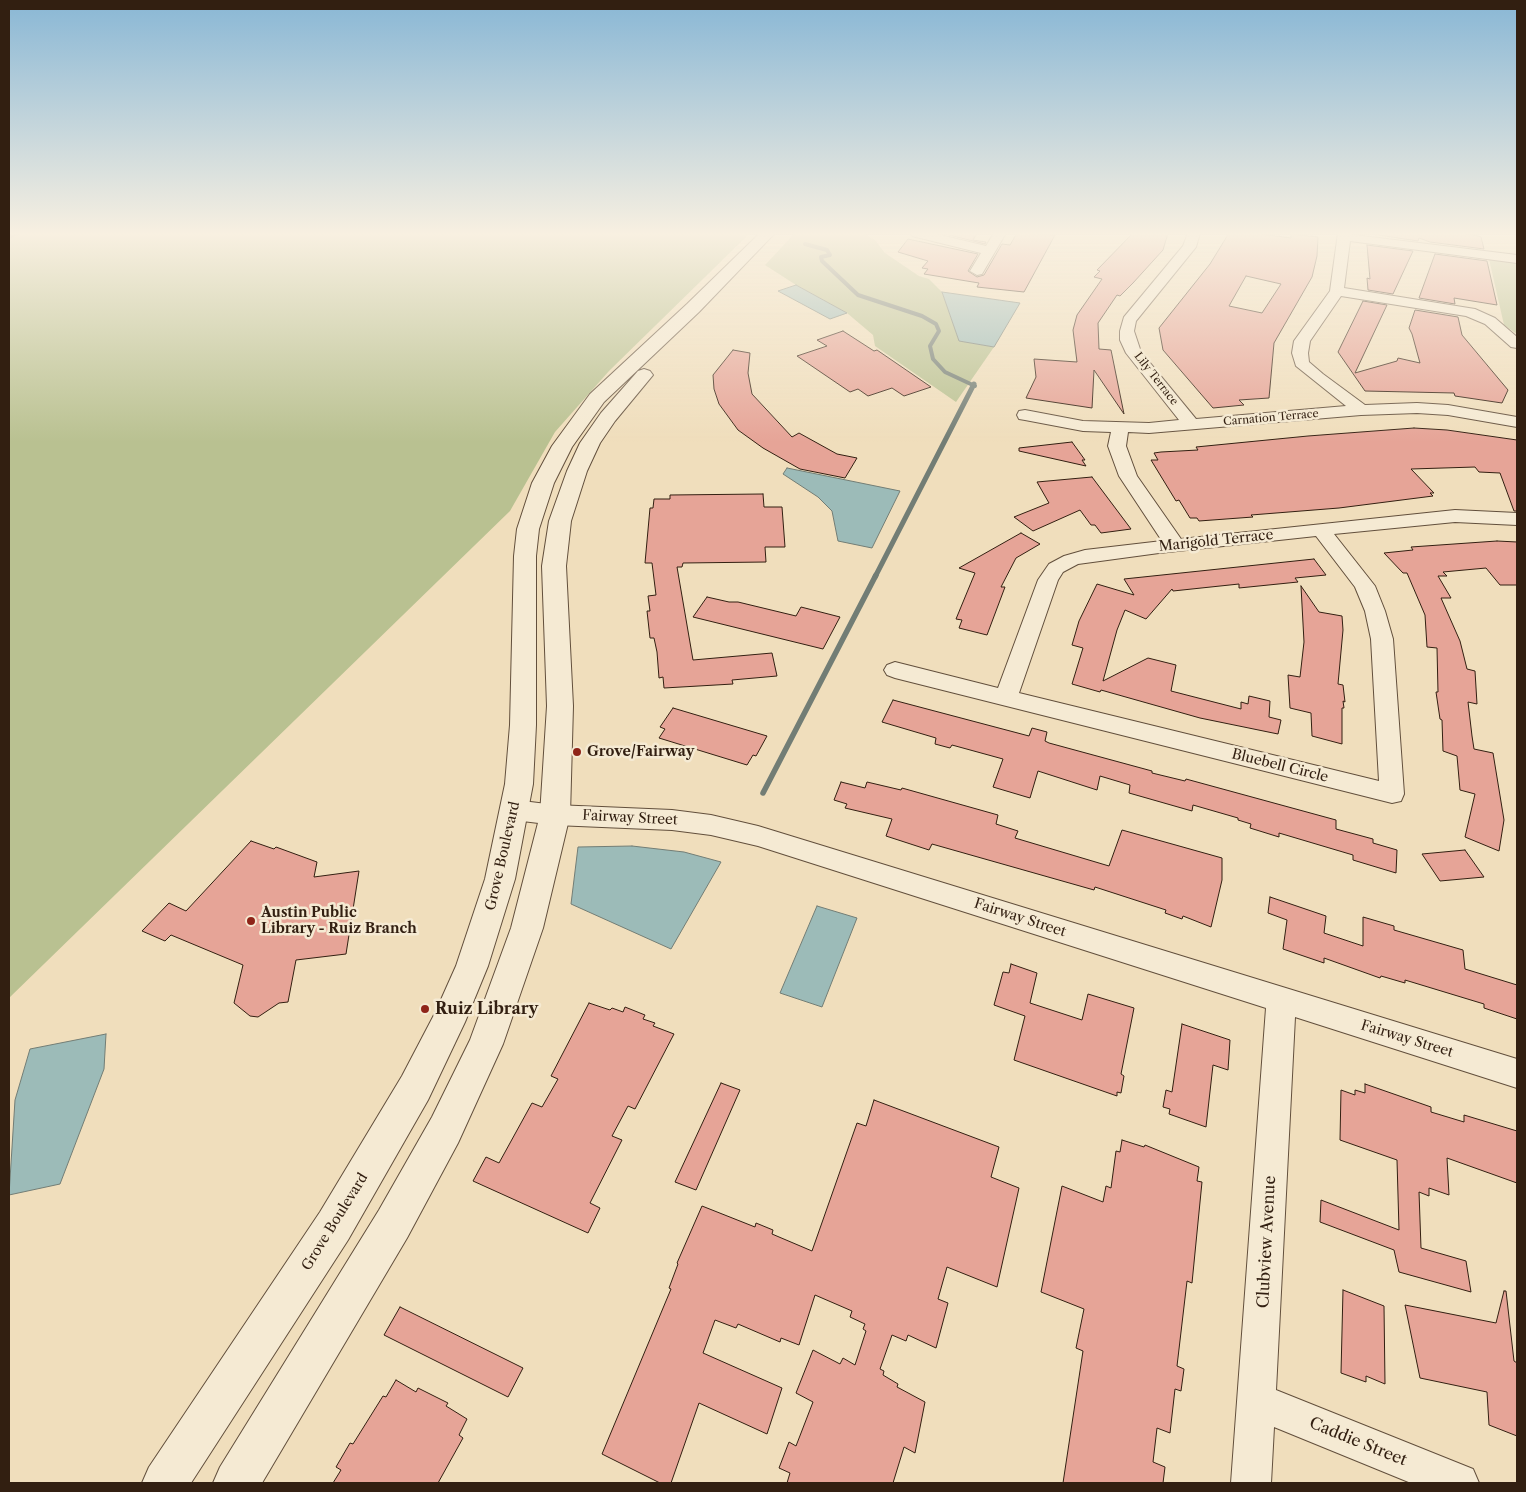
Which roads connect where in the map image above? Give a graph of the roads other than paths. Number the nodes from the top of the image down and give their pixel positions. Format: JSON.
{"nodes":[{"id":1,"x":697,"y":303,"type":"edge"},
{"id":2,"x":709,"y":303,"type":"edge"},
{"id":3,"x":1143,"y":303,"type":"edge"},
{"id":4,"x":1329,"y":303,"type":"edge"},
{"id":5,"x":1411,"y":303,"type":"edge"},
{"id":6,"x":1516,"y":344,"type":"dead end"},
{"id":7,"x":641,"y":367,"type":"junction"},
{"id":8,"x":1361,"y":410,"type":"junction"},
{"id":9,"x":1025,"y":415,"type":"dead end"},
{"id":10,"x":1517,"y":422,"type":"edge"},
{"id":11,"x":1192,"y":425,"type":"junction"},
{"id":12,"x":1120,"y":429,"type":"junction"},
{"id":13,"x":1517,"y":520,"type":"edge"},
{"id":14,"x":1321,"y":530,"type":"junction"},
{"id":15,"x":1175,"y":545,"type":"junction"},
{"id":16,"x":895,"y":670,"type":"dead end"},
{"id":17,"x":1006,"y":697,"type":"junction"},
{"id":18,"x":514,"y":810,"type":"junction"},
{"id":19,"x":555,"y":815,"type":"junction"},
{"id":20,"x":1281,"y":1001,"type":"junction"},
{"id":21,"x":1517,"y":1073,"type":"edge"},
{"id":22,"x":1257,"y":1401,"type":"junction"},
{"id":23,"x":165,"y":1483,"type":"edge"},
{"id":24,"x":236,"y":1483,"type":"edge"},
{"id":25,"x":1251,"y":1483,"type":"edge"},
{"id":26,"x":1459,"y":1483,"type":"edge"}],
"edges":[{"from":1,"to":7,"type":"street","name":"Grove Boulevard"},
{"from":2,"to":7,"type":"street","name":"Grove Boulevard"},
{"from":3,"to":11,"type":"street","name":"Lily Terrace"},
{"from":4,"to":8,"type":"street"},
{"from":5,"to":6,"type":"street"},
{"from":7,"to":18,"type":"street","name":"Grove Boulevard"},
{"from":7,"to":19,"type":"street","name":"Grove Boulevard"},
{"from":8,"to":10,"type":"street","name":"Carnation Terrace"},
{"from":8,"to":11,"type":"street","name":"Carnation Terrace"},
{"from":9,"to":12,"type":"street","name":"Carnation Terrace"},
{"from":11,"to":12,"type":"street","name":"Carnation Terrace"},
{"from":12,"to":15,"type":"street"},
{"from":13,"to":14,"type":"street","name":"Marigold Terrace"},
{"from":14,"to":15,"type":"street","name":"Marigold Terrace"},
{"from":14,"to":17,"type":"street","name":"Bluebell Circle"},
{"from":15,"to":17,"type":"street","name":"Marigold Terrace"},
{"from":16,"to":17,"type":"street","name":"Bluebell Circle"},
{"from":18,"to":19,"type":"street","name":"Fairway Street"},
{"from":18,"to":23,"type":"street","name":"Grove Boulevard"},
{"from":19,"to":20,"type":"street","name":"Fairway Street"},
{"from":19,"to":24,"type":"street","name":"Grove Boulevard"},
{"from":20,"to":21,"type":"street","name":"Fairway Street"},
{"from":20,"to":22,"type":"street","name":"Clubview Avenue"},
{"from":22,"to":25,"type":"street","name":"Clubview Avenue"},
{"from":22,"to":26,"type":"street","name":"Caddie Street"}]}
